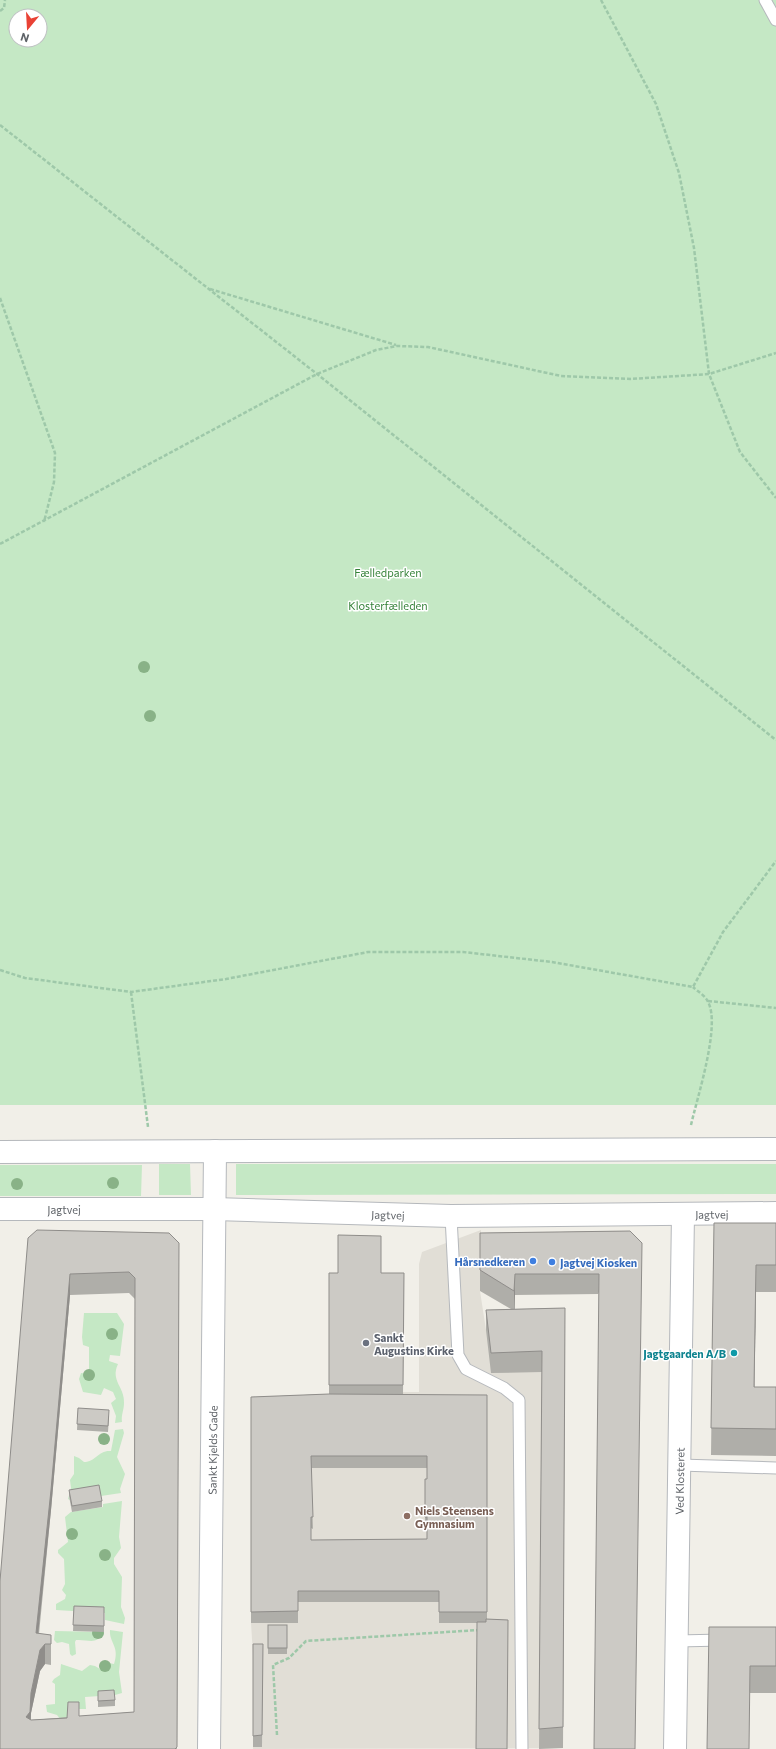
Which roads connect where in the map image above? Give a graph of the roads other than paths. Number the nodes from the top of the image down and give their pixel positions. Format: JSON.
{"nodes":[{"id":1,"x":765,"y":0,"type":"edge"},
{"id":2,"x":776,"y":20,"type":"edge"},
{"id":3,"x":776,"y":1150,"type":"edge"},
{"id":4,"x":215,"y":1151,"type":"junction"},
{"id":5,"x":0,"y":1152,"type":"edge"},
{"id":6,"x":0,"y":1209,"type":"edge"},
{"id":7,"x":214,"y":1209,"type":"junction"},
{"id":8,"x":776,"y":1213,"type":"edge"},
{"id":9,"x":683,"y":1214,"type":"junction"},
{"id":10,"x":451,"y":1216,"type":"junction"},
{"id":11,"x":680,"y":1464,"type":"junction"},
{"id":12,"x":776,"y":1468,"type":"edge"},
{"id":13,"x":730,"y":1639,"type":"edge"},
{"id":14,"x":677,"y":1640,"type":"junction"},
{"id":15,"x":209,"y":1749,"type":"edge"},
{"id":16,"x":522,"y":1749,"type":"edge"},
{"id":17,"x":675,"y":1749,"type":"edge"}],
"edges":[{"from":1,"to":2,"type":"lane"},
{"from":3,"to":4,"type":"street"},
{"from":4,"to":5,"type":"street"},
{"from":4,"to":7,"type":"street","name":"Sankt Kjelds Gade"},
{"from":6,"to":7,"type":"street","name":"Jagtvej"},
{"from":7,"to":10,"type":"street","name":"Jagtvej"},
{"from":7,"to":15,"type":"street","name":"Sankt Kjelds Gade"},
{"from":8,"to":9,"type":"street","name":"Jagtvej"},
{"from":9,"to":10,"type":"street","name":"Jagtvej"},
{"from":9,"to":11,"type":"street","name":"Ved Klosteret"},
{"from":10,"to":16,"type":"lane"},
{"from":11,"to":12,"type":"lane"},
{"from":11,"to":14,"type":"street","name":"Ved Klosteret"},
{"from":13,"to":14,"type":"lane"},
{"from":14,"to":17,"type":"street","name":"Ved Klosteret"}]}
